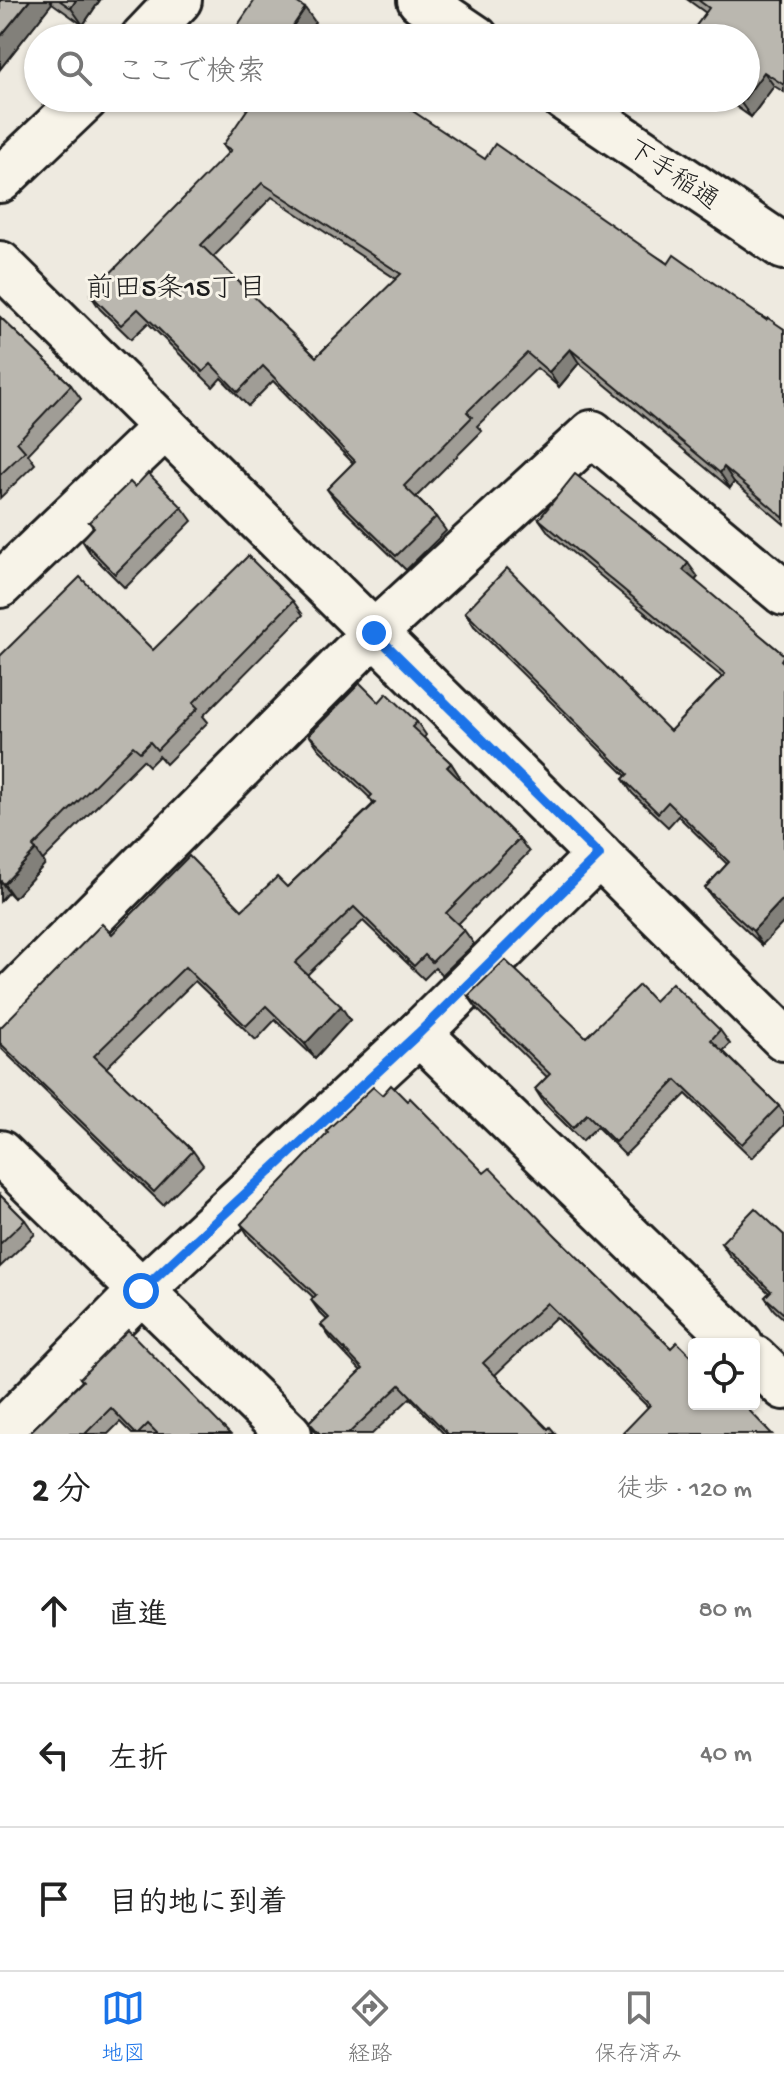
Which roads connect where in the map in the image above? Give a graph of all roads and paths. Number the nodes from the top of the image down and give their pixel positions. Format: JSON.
{"nodes":[{"id":1,"x":179,"y":0,"type":"edge"},
{"id":2,"x":420,"y":0,"type":"edge"},
{"id":3,"x":156,"y":24,"type":"edge"},
{"id":4,"x":455,"y":24,"type":"edge"},
{"id":5,"x":71,"y":112,"type":"edge"},
{"id":6,"x":585,"y":112,"type":"edge"},
{"id":7,"x":0,"y":180,"type":"edge"},
{"id":8,"x":784,"y":247,"type":"edge"},
{"id":9,"x":0,"y":264,"type":"edge"},
{"id":10,"x":165,"y":427,"type":"junction"},
{"id":11,"x":0,"y":585,"type":"edge"},
{"id":12,"x":784,"y":593,"type":"edge"},
{"id":13,"x":374,"y":633,"type":"junction"},
{"id":14,"x":599,"y":855,"type":"junction"},
{"id":15,"x":0,"y":1009,"type":"edge"},
{"id":16,"x":419,"y":1033,"type":"junction"},
{"id":17,"x":784,"y":1038,"type":"edge"},
{"id":18,"x":0,"y":1153,"type":"edge"},
{"id":19,"x":141,"y":1291,"type":"junction"},
{"id":20,"x":734,"y":1338,"type":"edge"},
{"id":21,"x":760,"y":1364,"type":"edge"},
{"id":22,"x":784,"y":1387,"type":"edge"},
{"id":23,"x":0,"y":1434,"type":"edge"},
{"id":24,"x":289,"y":1434,"type":"edge"}],
"edges":[{"from":1,"to":3,"type":"street"},
{"from":2,"to":4,"type":"street"},
{"from":5,"to":7,"type":"street"},
{"from":6,"to":8,"type":"street","name":"下手稲通"},
{"from":9,"to":10,"type":"street"},
{"from":10,"to":11,"type":"street"},
{"from":10,"to":13,"type":"street"},
{"from":12,"to":13,"type":"street"},
{"from":13,"to":14,"type":"street"},
{"from":13,"to":15,"type":"street"},
{"from":14,"to":16,"type":"street"},
{"from":14,"to":17,"type":"street"},
{"from":16,"to":19,"type":"street"},
{"from":16,"to":20,"type":"street"},
{"from":18,"to":19,"type":"street"},
{"from":19,"to":23,"type":"street"},
{"from":19,"to":24,"type":"street"},
{"from":21,"to":22,"type":"street"}]}
